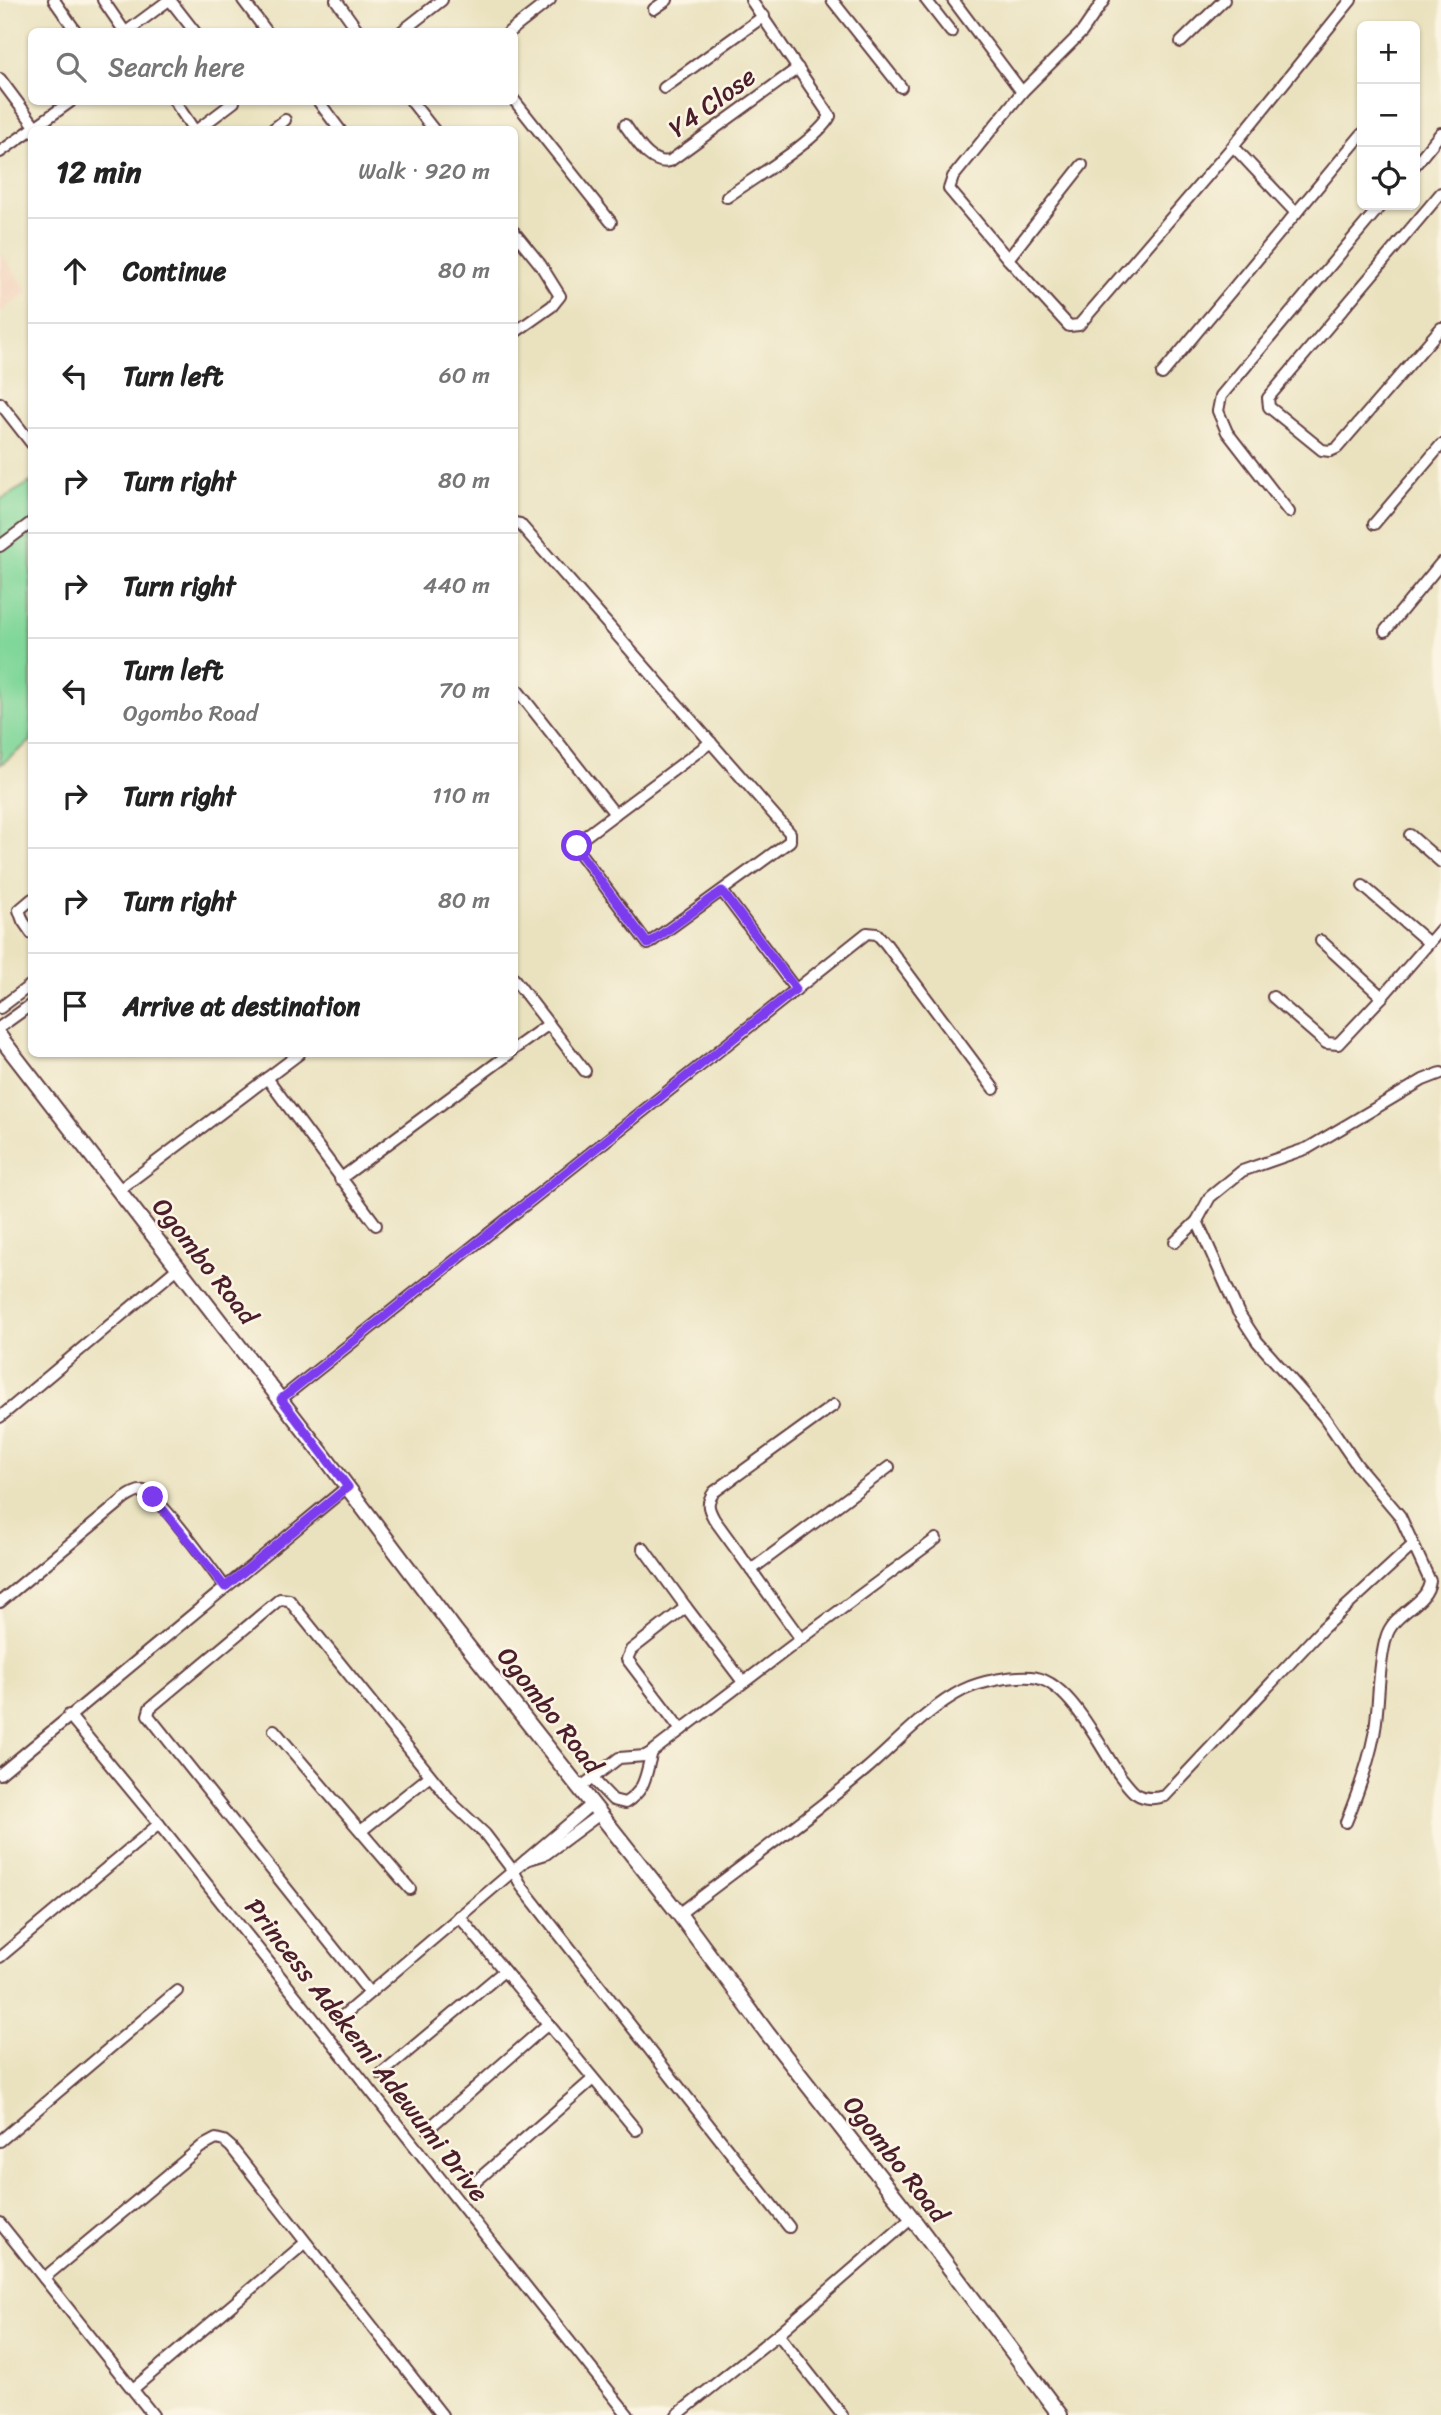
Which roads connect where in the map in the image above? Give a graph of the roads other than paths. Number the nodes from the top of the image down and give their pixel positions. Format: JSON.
{"nodes":[{"id":1,"x":54,"y":0,"type":"edge"},
{"id":2,"x":103,"y":0,"type":"edge"},
{"id":3,"x":170,"y":0,"type":"edge"},
{"id":4,"x":243,"y":0,"type":"edge"},
{"id":5,"x":337,"y":0,"type":"edge"},
{"id":6,"x":442,"y":0,"type":"edge"},
{"id":7,"x":550,"y":0,"type":"edge"},
{"id":8,"x":667,"y":0,"type":"edge"},
{"id":9,"x":751,"y":0,"type":"edge"},
{"id":10,"x":832,"y":0,"type":"edge"},
{"id":11,"x":926,"y":0,"type":"edge"},
{"id":12,"x":953,"y":0,"type":"edge"},
{"id":13,"x":1104,"y":0,"type":"edge"},
{"id":14,"x":1224,"y":0,"type":"edge"},
{"id":15,"x":1351,"y":0,"type":"edge"},
{"id":16,"x":654,"y":9,"type":"dead end"},
{"id":17,"x":764,"y":16,"type":"junction"},
{"id":18,"x":74,"y":28,"type":"edge"},
{"id":19,"x":123,"y":28,"type":"edge"},
{"id":20,"x":132,"y":28,"type":"edge"},
{"id":21,"x":192,"y":28,"type":"edge"},
{"id":22,"x":264,"y":28,"type":"edge"},
{"id":23,"x":356,"y":28,"type":"edge"},
{"id":24,"x":406,"y":28,"type":"edge"},
{"id":25,"x":514,"y":28,"type":"edge"},
{"id":26,"x":951,"y":32,"type":"dead end"},
{"id":27,"x":1181,"y":42,"type":"dead end"},
{"id":28,"x":798,"y":68,"type":"junction"},
{"id":29,"x":0,"y":79,"type":"edge"},
{"id":30,"x":901,"y":87,"type":"dead end"},
{"id":31,"x":664,"y":88,"type":"dead end"},
{"id":32,"x":1023,"y":92,"type":"junction"},
{"id":33,"x":66,"y":105,"type":"edge"},
{"id":34,"x":177,"y":105,"type":"edge"},
{"id":35,"x":230,"y":105,"type":"edge"},
{"id":36,"x":321,"y":105,"type":"edge"},
{"id":37,"x":416,"y":105,"type":"edge"},
{"id":38,"x":518,"y":105,"type":"edge"},
{"id":39,"x":285,"y":120,"type":"dead end"},
{"id":40,"x":625,"y":125,"type":"dead end"},
{"id":41,"x":35,"y":126,"type":"edge"},
{"id":42,"x":40,"y":126,"type":"edge"},
{"id":43,"x":193,"y":126,"type":"edge"},
{"id":44,"x":201,"y":126,"type":"edge"},
{"id":45,"x":276,"y":126,"type":"edge"},
{"id":46,"x":337,"y":126,"type":"edge"},
{"id":47,"x":431,"y":126,"type":"edge"},
{"id":48,"x":28,"y":134,"type":"edge"},
{"id":49,"x":1441,"y":134,"type":"edge"},
{"id":50,"x":1357,"y":140,"type":"edge"},
{"id":51,"x":1233,"y":146,"type":"junction"},
{"id":52,"x":0,"y":152,"type":"edge"},
{"id":53,"x":1420,"y":159,"type":"edge"},
{"id":54,"x":1082,"y":165,"type":"dead end"},
{"id":55,"x":1441,"y":193,"type":"edge"},
{"id":56,"x":727,"y":197,"type":"dead end"},
{"id":57,"x":1377,"y":210,"type":"edge"},
{"id":58,"x":1296,"y":213,"type":"junction"},
{"id":59,"x":611,"y":222,"type":"dead end"},
{"id":60,"x":518,"y":237,"type":"edge"},
{"id":61,"x":1008,"y":259,"type":"junction"},
{"id":62,"x":1441,"y":328,"type":"edge"},
{"id":63,"x":518,"y":331,"type":"edge"},
{"id":64,"x":1162,"y":374,"type":"dead end"},
{"id":65,"x":0,"y":403,"type":"edge"},
{"id":66,"x":28,"y":439,"type":"edge"},
{"id":67,"x":1441,"y":445,"type":"edge"},
{"id":68,"x":1289,"y":512,"type":"dead end"},
{"id":69,"x":518,"y":524,"type":"edge"},
{"id":70,"x":1374,"y":524,"type":"dead end"},
{"id":71,"x":28,"y":525,"type":"edge"},
{"id":72,"x":0,"y":546,"type":"edge"},
{"id":73,"x":1441,"y":563,"type":"edge"},
{"id":74,"x":1385,"y":631,"type":"dead end"},
{"id":75,"x":518,"y":691,"type":"edge"},
{"id":76,"x":711,"y":742,"type":"junction"},
{"id":77,"x":615,"y":814,"type":"junction"},
{"id":78,"x":1410,"y":835,"type":"dead end"},
{"id":79,"x":1441,"y":862,"type":"edge"},
{"id":80,"x":1363,"y":886,"type":"dead end"},
{"id":81,"x":722,"y":891,"type":"junction"},
{"id":82,"x":28,"y":902,"type":"edge"},
{"id":83,"x":28,"y":928,"type":"edge"},
{"id":84,"x":1441,"y":929,"type":"edge"},
{"id":85,"x":1321,"y":942,"type":"dead end"},
{"id":86,"x":1429,"y":943,"type":"junction"},
{"id":87,"x":518,"y":984,"type":"edge"},
{"id":88,"x":28,"y":987,"type":"edge"},
{"id":89,"x":796,"y":989,"type":"junction"},
{"id":90,"x":1273,"y":997,"type":"dead end"},
{"id":91,"x":1382,"y":997,"type":"junction"},
{"id":92,"x":28,"y":1006,"type":"edge"},
{"id":93,"x":0,"y":1009,"type":"edge"},
{"id":94,"x":548,"y":1024,"type":"junction"},
{"id":95,"x":0,"y":1027,"type":"edge"},
{"id":96,"x":0,"y":1037,"type":"edge"},
{"id":97,"x":518,"y":1046,"type":"edge"},
{"id":98,"x":295,"y":1057,"type":"edge"},
{"id":99,"x":505,"y":1057,"type":"edge"},
{"id":100,"x":584,"y":1071,"type":"dead end"},
{"id":101,"x":1441,"y":1073,"type":"edge"},
{"id":102,"x":267,"y":1078,"type":"junction"},
{"id":103,"x":994,"y":1089,"type":"dead end"},
{"id":104,"x":340,"y":1179,"type":"junction"},
{"id":105,"x":119,"y":1190,"type":"junction"},
{"id":106,"x":1198,"y":1221,"type":"junction"},
{"id":107,"x":376,"y":1225,"type":"dead end"},
{"id":108,"x":1175,"y":1242,"type":"dead end"},
{"id":109,"x":179,"y":1267,"type":"junction"},
{"id":110,"x":281,"y":1399,"type":"junction"},
{"id":111,"x":834,"y":1405,"type":"dead end"},
{"id":112,"x":0,"y":1417,"type":"edge"},
{"id":113,"x":889,"y":1467,"type":"dead end"},
{"id":114,"x":348,"y":1487,"type":"junction"},
{"id":115,"x":936,"y":1539,"type":"dead end"},
{"id":116,"x":1413,"y":1545,"type":"junction"},
{"id":117,"x":643,"y":1548,"type":"dead end"},
{"id":118,"x":751,"y":1570,"type":"junction"},
{"id":119,"x":225,"y":1587,"type":"junction"},
{"id":120,"x":0,"y":1602,"type":"edge"},
{"id":121,"x":686,"y":1607,"type":"junction"},
{"id":122,"x":801,"y":1639,"type":"junction"},
{"id":123,"x":743,"y":1682,"type":"junction"},
{"id":124,"x":69,"y":1715,"type":"junction"},
{"id":125,"x":274,"y":1730,"type":"dead end"},
{"id":126,"x":681,"y":1730,"type":"junction"},
{"id":127,"x":652,"y":1752,"type":"junction"},
{"id":128,"x":1,"y":1771,"type":"edge"},
{"id":129,"x":430,"y":1776,"type":"junction"},
{"id":130,"x":586,"y":1783,"type":"junction"},
{"id":131,"x":596,"y":1809,"type":"junction"},
{"id":132,"x":1346,"y":1822,"type":"dead end"},
{"id":133,"x":159,"y":1824,"type":"junction"},
{"id":134,"x":361,"y":1831,"type":"junction"},
{"id":135,"x":514,"y":1872,"type":"junction"},
{"id":136,"x":410,"y":1889,"type":"dead end"},
{"id":137,"x":679,"y":1914,"type":"junction"},
{"id":138,"x":459,"y":1916,"type":"junction"},
{"id":139,"x":0,"y":1957,"type":"edge"},
{"id":140,"x":504,"y":1971,"type":"junction"},
{"id":141,"x":177,"y":1991,"type":"dead end"},
{"id":142,"x":369,"y":1992,"type":"junction"},
{"id":143,"x":339,"y":2019,"type":"dead end"},
{"id":144,"x":548,"y":2024,"type":"junction"},
{"id":145,"x":381,"y":2074,"type":"dead end"},
{"id":146,"x":593,"y":2079,"type":"junction"},
{"id":147,"x":428,"y":2129,"type":"dead end"},
{"id":148,"x":636,"y":2130,"type":"dead end"},
{"id":149,"x":0,"y":2141,"type":"edge"},
{"id":150,"x":474,"y":2183,"type":"dead end"},
{"id":151,"x":912,"y":2218,"type":"junction"},
{"id":152,"x":0,"y":2223,"type":"edge"},
{"id":153,"x":789,"y":2227,"type":"dead end"},
{"id":154,"x":305,"y":2244,"type":"junction"},
{"id":155,"x":44,"y":2278,"type":"junction"},
{"id":156,"x":778,"y":2334,"type":"junction"},
{"id":157,"x":132,"y":2389,"type":"junction"},
{"id":158,"x":153,"y":2415,"type":"edge"},
{"id":159,"x":442,"y":2415,"type":"edge"},
{"id":160,"x":628,"y":2415,"type":"edge"},
{"id":161,"x":677,"y":2415,"type":"edge"},
{"id":162,"x":842,"y":2415,"type":"edge"},
{"id":163,"x":1060,"y":2415,"type":"edge"}],
"edges":[{"from":1,"to":18,"type":"street"},
{"from":2,"to":19,"type":"street"},
{"from":3,"to":20,"type":"street"},
{"from":3,"to":21,"type":"street"},
{"from":4,"to":22,"type":"street"},
{"from":5,"to":23,"type":"street"},
{"from":6,"to":24,"type":"street"},
{"from":7,"to":25,"type":"street"},
{"from":8,"to":16,"type":"street"},
{"from":9,"to":17,"type":"street"},
{"from":10,"to":30,"type":"street"},
{"from":11,"to":26,"type":"street"},
{"from":12,"to":32,"type":"street"},
{"from":13,"to":32,"type":"street"},
{"from":14,"to":27,"type":"street"},
{"from":15,"to":51,"type":"street"},
{"from":17,"to":28,"type":"street"},
{"from":17,"to":31,"type":"street"},
{"from":28,"to":40,"type":"street","name":"Y4 Close"},
{"from":28,"to":56,"type":"street"},
{"from":29,"to":41,"type":"street"},
{"from":32,"to":61,"type":"street"},
{"from":33,"to":42,"type":"street"},
{"from":34,"to":43,"type":"street"},
{"from":35,"to":44,"type":"street"},
{"from":36,"to":46,"type":"street"},
{"from":37,"to":47,"type":"street"},
{"from":38,"to":59,"type":"street"},
{"from":39,"to":45,"type":"street"},
{"from":48,"to":52,"type":"street"},
{"from":49,"to":53,"type":"street"},
{"from":50,"to":58,"type":"street"},
{"from":51,"to":58,"type":"street"},
{"from":51,"to":61,"type":"street"},
{"from":54,"to":61,"type":"street"},
{"from":55,"to":62,"type":"street"},
{"from":57,"to":68,"type":"street"},
{"from":58,"to":64,"type":"street"},
{"from":60,"to":63,"type":"street"},
{"from":65,"to":66,"type":"street"},
{"from":67,"to":70,"type":"street"},
{"from":69,"to":76,"type":"street"},
{"from":71,"to":72,"type":"street"},
{"from":73,"to":74,"type":"street"},
{"from":75,"to":77,"type":"street"},
{"from":76,"to":77,"type":"street"},
{"from":76,"to":81,"type":"street"},
{"from":77,"to":81,"type":"street"},
{"from":78,"to":79,"type":"street"},
{"from":80,"to":86,"type":"street"},
{"from":81,"to":89,"type":"street"},
{"from":82,"to":83,"type":"street"},
{"from":84,"to":86,"type":"street"},
{"from":85,"to":91,"type":"street"},
{"from":86,"to":91,"type":"street"},
{"from":87,"to":94,"type":"street"},
{"from":88,"to":93,"type":"street"},
{"from":89,"to":103,"type":"street"},
{"from":89,"to":110,"type":"street"},
{"from":90,"to":91,"type":"street"},
{"from":92,"to":95,"type":"street"},
{"from":94,"to":97,"type":"street"},
{"from":94,"to":100,"type":"street"},
{"from":96,"to":105,"type":"main road","name":"Ogombo Road"},
{"from":98,"to":102,"type":"street"},
{"from":99,"to":104,"type":"street"},
{"from":101,"to":106,"type":"street"},
{"from":102,"to":104,"type":"street"},
{"from":102,"to":105,"type":"street"},
{"from":104,"to":107,"type":"street"},
{"from":105,"to":109,"type":"main road","name":"Ogombo Road"},
{"from":106,"to":108,"type":"street"},
{"from":106,"to":116,"type":"street"},
{"from":109,"to":110,"type":"main road","name":"Ogombo Road"},
{"from":109,"to":112,"type":"street"},
{"from":110,"to":114,"type":"main road","name":"Ogombo Road"},
{"from":111,"to":118,"type":"street"},
{"from":113,"to":118,"type":"street"},
{"from":114,"to":119,"type":"street"},
{"from":114,"to":130,"type":"main road","name":"Ogombo Road"},
{"from":115,"to":122,"type":"street"},
{"from":116,"to":132,"type":"street"},
{"from":116,"to":137,"type":"street"},
{"from":117,"to":121,"type":"street"},
{"from":118,"to":122,"type":"street"},
{"from":119,"to":120,"type":"street"},
{"from":119,"to":124,"type":"street"},
{"from":121,"to":123,"type":"street"},
{"from":121,"to":126,"type":"street"},
{"from":122,"to":123,"type":"street"},
{"from":123,"to":126,"type":"street"},
{"from":124,"to":128,"type":"street"},
{"from":124,"to":133,"type":"street","name":"Princess Adekemi Adewumi Drive"},
{"from":125,"to":134,"type":"street"},
{"from":126,"to":127,"type":"street"},
{"from":127,"to":130,"type":"street"},
{"from":127,"to":130,"type":"street"},
{"from":129,"to":134,"type":"street"},
{"from":129,"to":135,"type":"street"},
{"from":129,"to":142,"type":"street"},
{"from":130,"to":131,"type":"main road","name":"Ogombo Road"},
{"from":131,"to":135,"type":"street"},
{"from":131,"to":137,"type":"main road","name":"Ogombo Road"},
{"from":133,"to":139,"type":"street"},
{"from":133,"to":160,"type":"street","name":"Princess Adekemi Adewumi Drive"},
{"from":134,"to":136,"type":"street"},
{"from":135,"to":138,"type":"street"},
{"from":135,"to":153,"type":"street"},
{"from":137,"to":151,"type":"main road","name":"Ogombo Road"},
{"from":138,"to":140,"type":"street"},
{"from":138,"to":142,"type":"street"},
{"from":140,"to":144,"type":"street"},
{"from":140,"to":145,"type":"street"},
{"from":141,"to":149,"type":"street"},
{"from":142,"to":143,"type":"street"},
{"from":144,"to":146,"type":"street"},
{"from":144,"to":147,"type":"street"},
{"from":146,"to":148,"type":"street"},
{"from":146,"to":150,"type":"street"},
{"from":151,"to":156,"type":"street"},
{"from":151,"to":163,"type":"main road","name":"Ogombo Road"},
{"from":152,"to":155,"type":"street"},
{"from":154,"to":155,"type":"street"},
{"from":154,"to":157,"type":"street"},
{"from":154,"to":159,"type":"street"},
{"from":155,"to":157,"type":"street"},
{"from":156,"to":161,"type":"street"},
{"from":156,"to":162,"type":"street"},
{"from":157,"to":158,"type":"street"}]}
